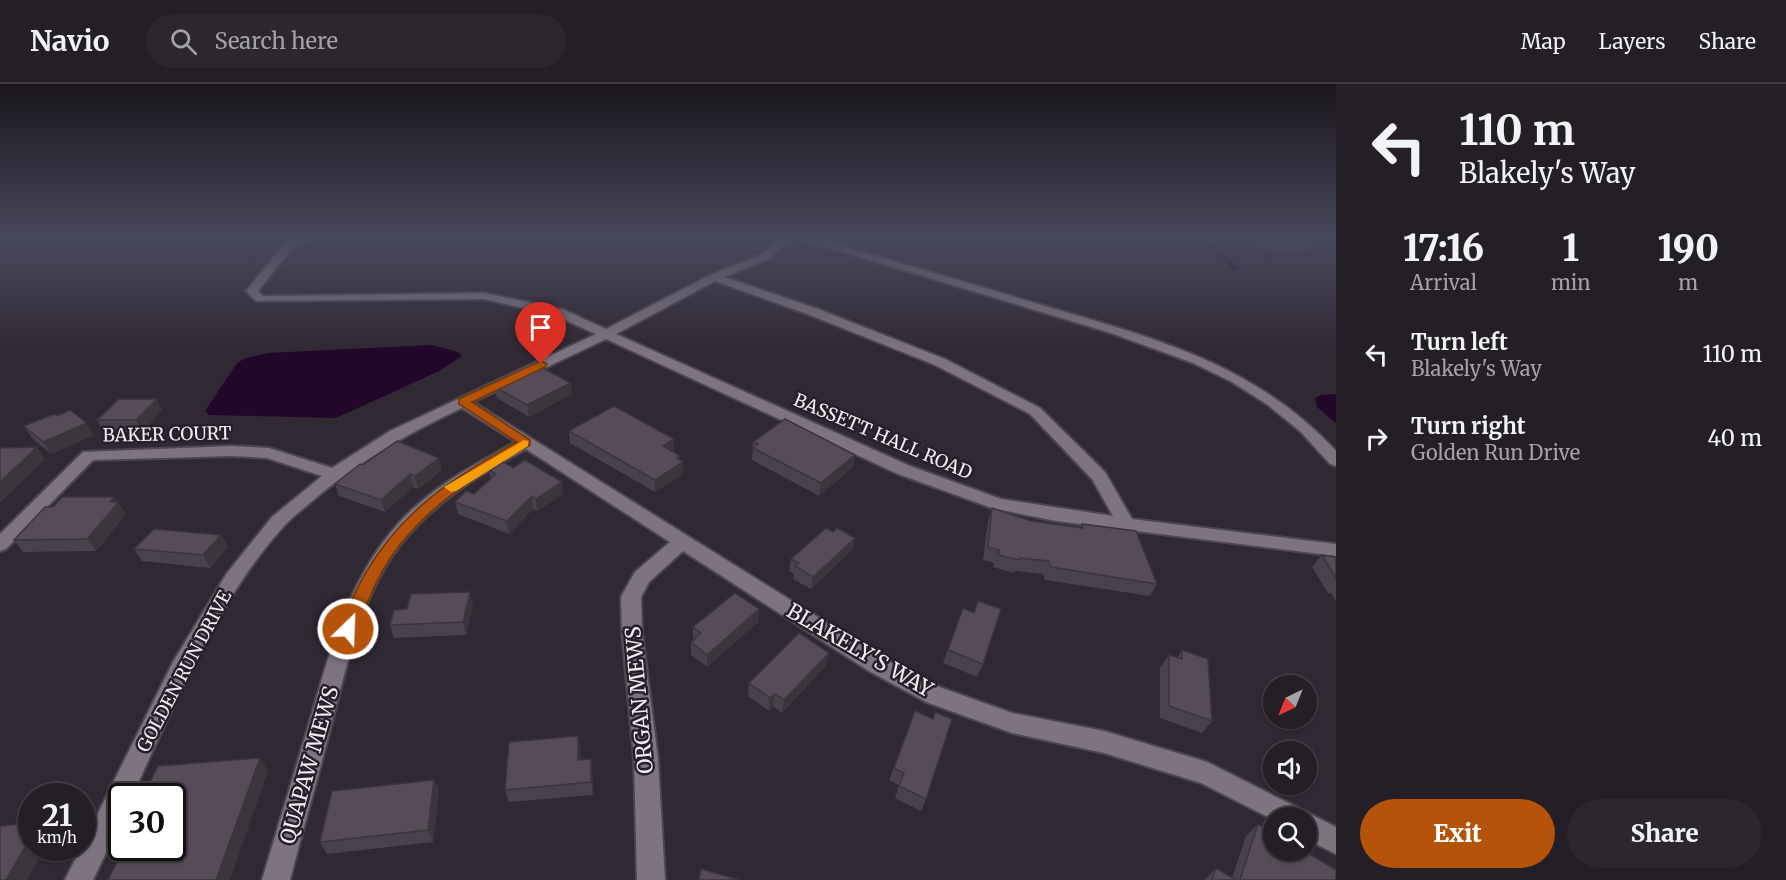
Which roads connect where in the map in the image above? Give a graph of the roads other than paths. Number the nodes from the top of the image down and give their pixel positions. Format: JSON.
{"nodes":[{"id":1,"x":264,"y":276,"type":"edge"},
{"id":2,"x":930,"y":276,"type":"edge"},
{"id":3,"x":714,"y":277,"type":"joint"},
{"id":4,"x":608,"y":333,"type":"junction"},
{"id":5,"x":463,"y":402,"type":"junction"},
{"id":6,"x":526,"y":443,"type":"junction"},
{"id":7,"x":1336,"y":461,"type":"edge"},
{"id":8,"x":334,"y":474,"type":"junction"},
{"id":9,"x":1126,"y":524,"type":"junction"},
{"id":10,"x":682,"y":541,"type":"junction"},
{"id":11,"x":0,"y":544,"type":"edge"},
{"id":12,"x":1336,"y":550,"type":"edge"},
{"id":13,"x":1274,"y":807,"type":"edge"},
{"id":14,"x":1317,"y":830,"type":"edge"},
{"id":15,"x":1336,"y":841,"type":"edge"},
{"id":16,"x":79,"y":880,"type":"edge"},
{"id":17,"x":276,"y":880,"type":"edge"},
{"id":18,"x":651,"y":880,"type":"edge"}],
"edges":[{"from":1,"to":4,"type":"street","name":"BASSETT HALL ROAD"},
{"from":2,"to":7,"type":"street"},
{"from":3,"to":4,"type":"street","name":"GOLDEN RUN DRIVE"},
{"from":3,"to":9,"type":"street"},
{"from":4,"to":5,"type":"street","name":"GOLDEN RUN DRIVE"},
{"from":4,"to":9,"type":"street","name":"BASSETT HALL ROAD"},
{"from":5,"to":6,"type":"street","name":"BLAKELY'S WAY"},
{"from":5,"to":8,"type":"street","name":"GOLDEN RUN DRIVE"},
{"from":6,"to":10,"type":"street","name":"BLAKELY'S WAY"},
{"from":6,"to":17,"type":"street","name":"QUAPAW MEWS"},
{"from":8,"to":11,"type":"street","name":"BAKER COURT"},
{"from":8,"to":16,"type":"street","name":"GOLDEN RUN DRIVE"},
{"from":9,"to":12,"type":"street","name":"BASSETT HALL ROAD"},
{"from":10,"to":13,"type":"street","name":"BLAKELY'S WAY"},
{"from":10,"to":18,"type":"street","name":"ORGAN MEWS"},
{"from":14,"to":15,"type":"street"}]}
